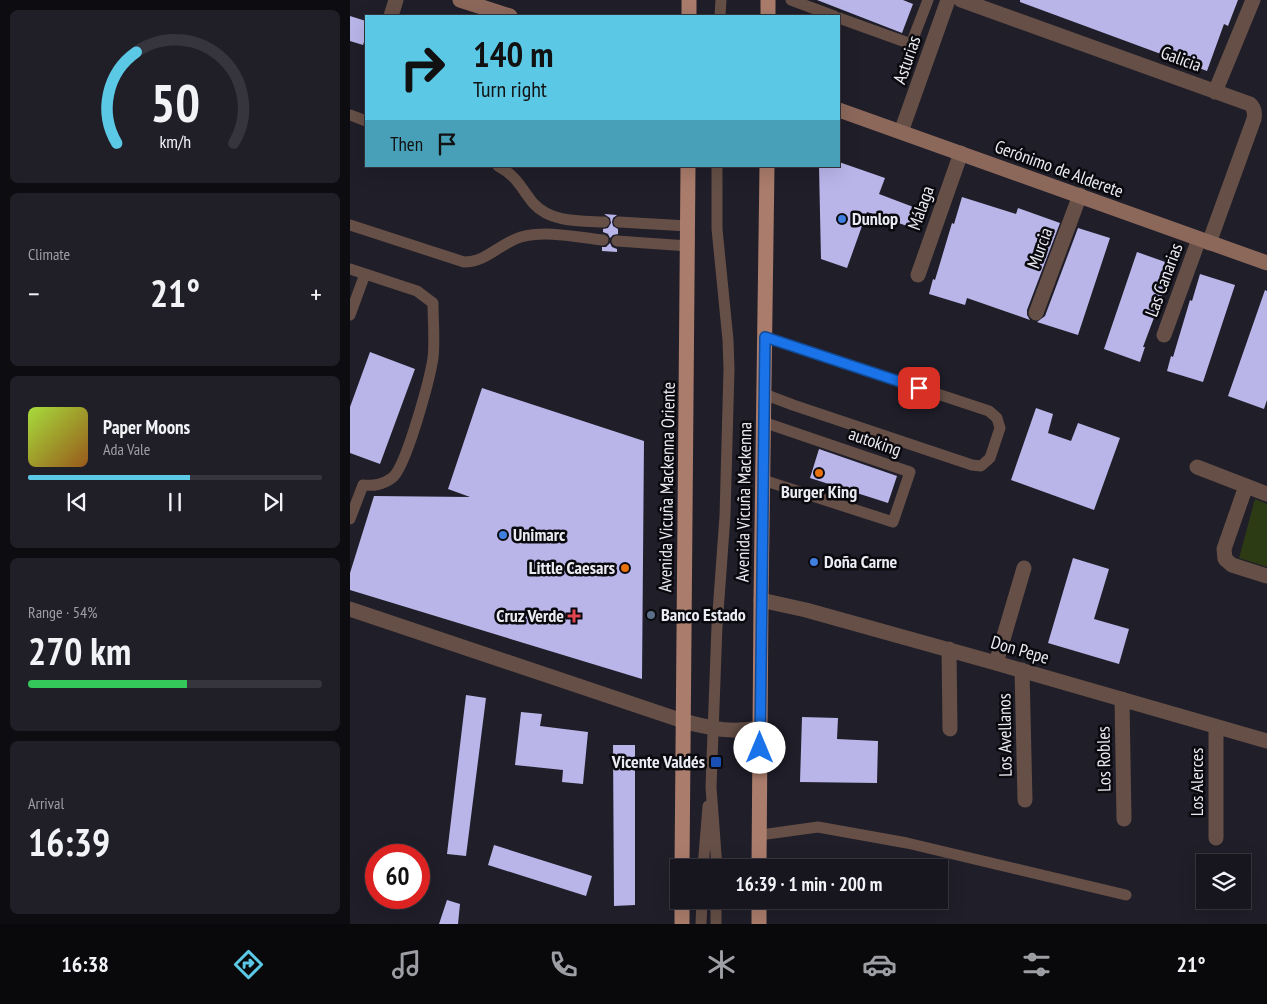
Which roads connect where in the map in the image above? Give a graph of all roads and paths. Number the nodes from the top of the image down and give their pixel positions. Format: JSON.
{"nodes":[{"id":1,"x":396,"y":0,"type":"edge"},
{"id":2,"x":462,"y":0,"type":"edge"},
{"id":3,"x":689,"y":0,"type":"edge"},
{"id":4,"x":721,"y":0,"type":"edge"},
{"id":5,"x":768,"y":0,"type":"edge"},
{"id":6,"x":791,"y":0,"type":"edge"},
{"id":7,"x":928,"y":0,"type":"edge"},
{"id":8,"x":948,"y":0,"type":"edge"},
{"id":9,"x":961,"y":0,"type":"edge"},
{"id":10,"x":1253,"y":0,"type":"edge"},
{"id":11,"x":391,"y":15,"type":"edge"},
{"id":12,"x":507,"y":15,"type":"edge"},
{"id":13,"x":689,"y":15,"type":"edge"},
{"id":14,"x":720,"y":15,"type":"edge"},
{"id":15,"x":768,"y":15,"type":"edge"},
{"id":16,"x":831,"y":15,"type":"edge"},
{"id":17,"x":840,"y":18,"type":"edge"},
{"id":18,"x":1216,"y":92,"type":"junction"},
{"id":19,"x":840,"y":110,"type":"edge"},
{"id":20,"x":350,"y":115,"type":"edge"},
{"id":21,"x":365,"y":121,"type":"edge"},
{"id":22,"x":902,"y":132,"type":"junction"},
{"id":23,"x":960,"y":153,"type":"junction"},
{"id":24,"x":499,"y":167,"type":"edge"},
{"id":25,"x":688,"y":167,"type":"edge"},
{"id":26,"x":718,"y":167,"type":"edge"},
{"id":27,"x":767,"y":167,"type":"edge"},
{"id":28,"x":1080,"y":195,"type":"junction"},
{"id":29,"x":604,"y":222,"type":"dead end"},
{"id":30,"x":619,"y":222,"type":"dead end"},
{"id":31,"x":350,"y":225,"type":"edge"},
{"id":32,"x":688,"y":226,"type":"junction"},
{"id":33,"x":602,"y":240,"type":"dead end"},
{"id":34,"x":617,"y":241,"type":"dead end"},
{"id":35,"x":1204,"y":241,"type":"junction"},
{"id":36,"x":688,"y":246,"type":"junction"},
{"id":37,"x":1267,"y":264,"type":"edge"},
{"id":38,"x":350,"y":270,"type":"edge"},
{"id":39,"x":364,"y":274,"type":"junction"},
{"id":40,"x":918,"y":275,"type":"dead end"},
{"id":41,"x":1036,"y":313,"type":"dead end"},
{"id":42,"x":350,"y":315,"type":"edge"},
{"id":43,"x":1164,"y":335,"type":"dead end"},
{"id":44,"x":765,"y":337,"type":"junction"},
{"id":45,"x":764,"y":394,"type":"junction"},
{"id":46,"x":764,"y":422,"type":"junction"},
{"id":47,"x":1197,"y":467,"type":"dead end"},
{"id":48,"x":763,"y":480,"type":"junction"},
{"id":49,"x":1246,"y":486,"type":"junction"},
{"id":50,"x":1267,"y":494,"type":"edge"},
{"id":51,"x":350,"y":519,"type":"edge"},
{"id":52,"x":1024,"y":568,"type":"dead end"},
{"id":53,"x":1267,"y":576,"type":"edge"},
{"id":54,"x":761,"y":600,"type":"junction"},
{"id":55,"x":350,"y":609,"type":"edge"},
{"id":56,"x":949,"y":650,"type":"junction"},
{"id":57,"x":996,"y":663,"type":"junction"},
{"id":58,"x":1022,"y":670,"type":"junction"},
{"id":59,"x":1122,"y":699,"type":"junction"},
{"id":60,"x":683,"y":721,"type":"junction"},
{"id":61,"x":1216,"y":727,"type":"junction"},
{"id":62,"x":761,"y":728,"type":"junction"},
{"id":63,"x":714,"y":729,"type":"junction"},
{"id":64,"x":950,"y":729,"type":"dead end"},
{"id":65,"x":1267,"y":742,"type":"edge"},
{"id":66,"x":712,"y":787,"type":"junction"},
{"id":67,"x":1025,"y":800,"type":"dead end"},
{"id":68,"x":1124,"y":819,"type":"dead end"},
{"id":69,"x":760,"y":835,"type":"junction"},
{"id":70,"x":1216,"y":838,"type":"dead end"},
{"id":71,"x":682,"y":859,"type":"edge"},
{"id":72,"x":704,"y":859,"type":"edge"},
{"id":73,"x":716,"y":859,"type":"edge"},
{"id":74,"x":759,"y":859,"type":"edge"},
{"id":75,"x":1126,"y":895,"type":"dead end"},
{"id":76,"x":682,"y":909,"type":"edge"},
{"id":77,"x":702,"y":909,"type":"edge"},
{"id":78,"x":716,"y":909,"type":"edge"},
{"id":79,"x":759,"y":909,"type":"edge"},
{"id":80,"x":682,"y":924,"type":"edge"},
{"id":81,"x":701,"y":924,"type":"edge"},
{"id":82,"x":716,"y":924,"type":"edge"},
{"id":83,"x":758,"y":924,"type":"edge"}],
"edges":[{"from":1,"to":11,"type":"street"},
{"from":2,"to":12,"type":"main road"},
{"from":3,"to":13,"type":"main road"},
{"from":4,"to":14,"type":"lane"},
{"from":5,"to":15,"type":"main road"},
{"from":6,"to":16,"type":"lane"},
{"from":7,"to":17,"type":"lane"},
{"from":8,"to":22,"type":"street","name":"Asturias"},
{"from":9,"to":18,"type":"street","name":"Galicia"},
{"from":10,"to":18,"type":"street"},
{"from":18,"to":35,"type":"street","name":"Galicia"},
{"from":19,"to":22,"type":"main road","name":"Gerónimo de Alderete"},
{"from":20,"to":21,"type":"lane"},
{"from":22,"to":23,"type":"main road","name":"Gerónimo de Alderete"},
{"from":23,"to":28,"type":"main road","name":"Gerónimo de Alderete"},
{"from":23,"to":40,"type":"street","name":"Málaga"},
{"from":24,"to":29,"type":"lane"},
{"from":25,"to":32,"type":"main road","name":"Avenida Vicuña Mackenna Oriente"},
{"from":26,"to":63,"type":"lane"},
{"from":27,"to":44,"type":"main road","name":"Avenida Vicuña Mackenna"},
{"from":28,"to":35,"type":"main road","name":"Gerónimo de Alderete"},
{"from":28,"to":41,"type":"street","name":"Murcia"},
{"from":30,"to":32,"type":"lane"},
{"from":31,"to":33,"type":"lane"},
{"from":32,"to":36,"type":"main road","name":"Avenida Vicuña Mackenna Oriente"},
{"from":34,"to":36,"type":"lane"},
{"from":35,"to":37,"type":"main road","name":"Gerónimo de Alderete"},
{"from":35,"to":43,"type":"street","name":"Las Canarias"},
{"from":36,"to":60,"type":"main road","name":"Avenida Vicuña Mackenna Oriente"},
{"from":38,"to":39,"type":"lane"},
{"from":39,"to":42,"type":"lane"},
{"from":39,"to":51,"type":"lane"},
{"from":44,"to":45,"type":"main road","name":"Avenida Vicuña Mackenna"},
{"from":44,"to":45,"type":"lane"},
{"from":45,"to":46,"type":"main road","name":"Avenida Vicuña Mackenna"},
{"from":46,"to":48,"type":"main road","name":"Avenida Vicuña Mackenna"},
{"from":46,"to":48,"type":"lane","name":"autoking"},
{"from":47,"to":49,"type":"street"},
{"from":48,"to":54,"type":"main road","name":"Avenida Vicuña Mackenna"},
{"from":49,"to":50,"type":"street"},
{"from":49,"to":53,"type":"street"},
{"from":52,"to":57,"type":"street"},
{"from":54,"to":56,"type":"street","name":"Don Pepe"},
{"from":54,"to":62,"type":"main road","name":"Avenida Vicuña Mackenna"},
{"from":55,"to":60,"type":"street"},
{"from":56,"to":57,"type":"street","name":"Don Pepe"},
{"from":56,"to":64,"type":"street"},
{"from":57,"to":58,"type":"street","name":"Don Pepe"},
{"from":58,"to":59,"type":"street","name":"Don Pepe"},
{"from":58,"to":67,"type":"street","name":"Los Avellanos"},
{"from":59,"to":61,"type":"street","name":"Don Pepe"},
{"from":59,"to":68,"type":"street","name":"Los Robles"},
{"from":60,"to":63,"type":"street"},
{"from":60,"to":71,"type":"main road","name":"Avenida Vicuña Mackenna Oriente"},
{"from":61,"to":65,"type":"street","name":"Don Pepe"},
{"from":61,"to":70,"type":"street","name":"Los Alerces"},
{"from":62,"to":63,"type":"street"},
{"from":62,"to":69,"type":"main road","name":"Avenida Vicuña Mackenna"},
{"from":63,"to":66,"type":"lane"},
{"from":66,"to":72,"type":"lane"},
{"from":66,"to":73,"type":"lane"},
{"from":69,"to":74,"type":"main road","name":"Avenida Vicuña Mackenna"},
{"from":69,"to":75,"type":"lane"},
{"from":76,"to":80,"type":"main road"},
{"from":77,"to":81,"type":"lane"},
{"from":78,"to":82,"type":"lane"},
{"from":79,"to":83,"type":"main road"}]}
